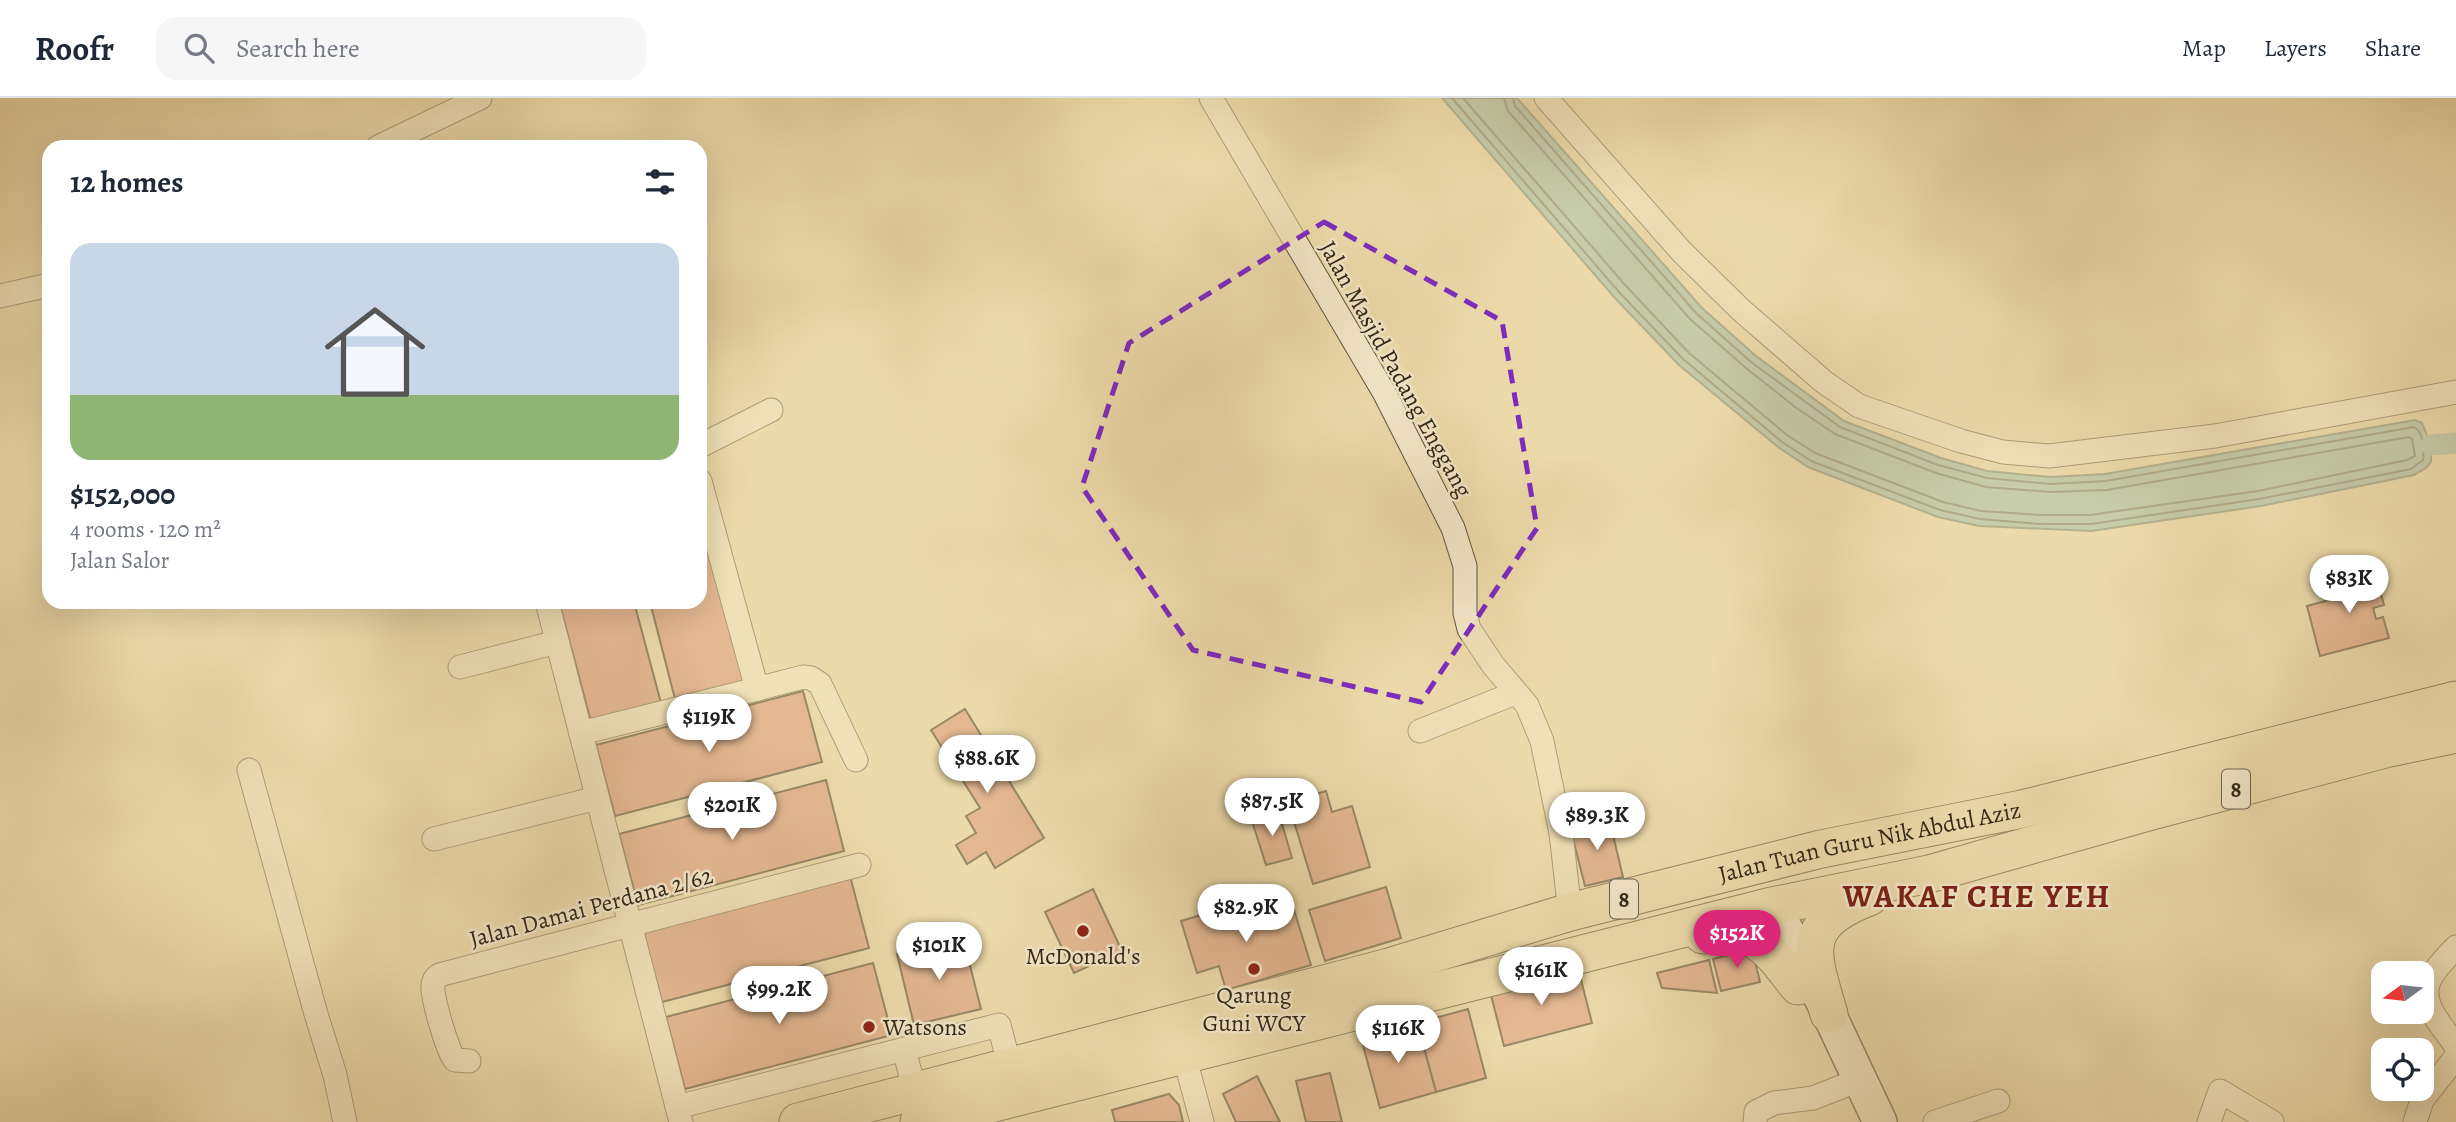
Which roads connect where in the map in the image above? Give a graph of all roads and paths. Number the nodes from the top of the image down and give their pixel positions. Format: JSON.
{"nodes":[{"id":1,"x":481,"y":98,"type":"edge"},
{"id":2,"x":1211,"y":98,"type":"edge"},
{"id":3,"x":1546,"y":98,"type":"edge"},
{"id":4,"x":394,"y":140,"type":"edge"},
{"id":5,"x":42,"y":287,"type":"edge"},
{"id":6,"x":0,"y":296,"type":"edge"},
{"id":7,"x":2456,"y":392,"type":"edge"},
{"id":8,"x":771,"y":410,"type":"dead end"},
{"id":9,"x":707,"y":442,"type":"edge"},
{"id":10,"x":707,"y":506,"type":"edge"},
{"id":11,"x":549,"y":609,"type":"edge"},
{"id":12,"x":557,"y":642,"type":"junction"},
{"id":13,"x":460,"y":667,"type":"dead end"},
{"id":14,"x":758,"y":689,"type":"junction"},
{"id":15,"x":1515,"y":693,"type":"junction"},
{"id":16,"x":2456,"y":700,"type":"edge"},
{"id":17,"x":1420,"y":732,"type":"dead end"},
{"id":18,"x":581,"y":733,"type":"junction"},
{"id":19,"x":2453,"y":739,"type":"edge"},
{"id":20,"x":856,"y":760,"type":"dead end"},
{"id":21,"x":249,"y":770,"type":"dead end"},
{"id":22,"x":597,"y":798,"type":"junction"},
{"id":23,"x":2022,"y":808,"type":"junction"},
{"id":24,"x":434,"y":839,"type":"dead end"},
{"id":25,"x":859,"y":865,"type":"dead end"},
{"id":26,"x":1929,"y":874,"type":"junction"},
{"id":27,"x":1772,"y":906,"type":"junction"},
{"id":28,"x":1570,"y":912,"type":"junction"},
{"id":29,"x":630,"y":924,"type":"junction"},
{"id":30,"x":2456,"y":947,"type":"edge"},
{"id":31,"x":1590,"y":952,"type":"junction"},
{"id":32,"x":1390,"y":967,"type":"junction"},
{"id":33,"x":1798,"y":986,"type":"junction"},
{"id":34,"x":1829,"y":1014,"type":"junction"},
{"id":35,"x":2456,"y":1048,"type":"edge"},
{"id":36,"x":904,"y":1049,"type":"junction"},
{"id":37,"x":1184,"y":1055,"type":"junction"},
{"id":38,"x":2456,"y":1057,"type":"edge"},
{"id":39,"x":469,"y":1061,"type":"dead end"},
{"id":40,"x":1010,"y":1068,"type":"junction"},
{"id":41,"x":1856,"y":1073,"type":"junction"},
{"id":42,"x":1998,"y":1101,"type":"dead end"},
{"id":43,"x":917,"y":1107,"type":"edge"},
{"id":44,"x":679,"y":1114,"type":"edge"},
{"id":45,"x":345,"y":1122,"type":"edge"},
{"id":46,"x":798,"y":1122,"type":"edge"},
{"id":47,"x":1202,"y":1122,"type":"edge"},
{"id":48,"x":1755,"y":1122,"type":"edge"},
{"id":49,"x":1880,"y":1122,"type":"edge"},
{"id":50,"x":1935,"y":1122,"type":"edge"},
{"id":51,"x":2209,"y":1122,"type":"edge"},
{"id":52,"x":2272,"y":1122,"type":"edge"},
{"id":53,"x":2415,"y":1122,"type":"edge"}],
"edges":[{"from":1,"to":4,"type":"street"},
{"from":2,"to":15,"type":"street","name":"Jalan Masjid Padang Enggang"},
{"from":3,"to":7,"type":"street"},
{"from":5,"to":6,"type":"street"},
{"from":8,"to":9,"type":"street"},
{"from":10,"to":14,"type":"street"},
{"from":11,"to":12,"type":"street"},
{"from":12,"to":13,"type":"street"},
{"from":12,"to":18,"type":"street"},
{"from":14,"to":18,"type":"street"},
{"from":14,"to":20,"type":"street"},
{"from":15,"to":17,"type":"street"},
{"from":15,"to":28,"type":"street","name":"Jalan Masjid Padang Enggang"},
{"from":16,"to":23,"type":"main road","name":"Jalan Tuan Guru Nik Abdul Aziz","number":"8"},
{"from":18,"to":22,"type":"street"},
{"from":19,"to":26,"type":"main road","name":"Jalan Tuan Guru Nik Abdul Aziz","number":"8"},
{"from":21,"to":45,"type":"street"},
{"from":22,"to":24,"type":"street"},
{"from":22,"to":29,"type":"street"},
{"from":23,"to":27,"type":"main road"},
{"from":23,"to":28,"type":"main road","name":"Jalan Tuan Guru Nik Abdul Aziz","number":"8"},
{"from":25,"to":29,"type":"street","name":"Jalan Damai Perdana 2/62"},
{"from":26,"to":27,"type":"main road","name":"Jalan Tuan Guru Nik Abdul Aziz","number":"8"},
{"from":26,"to":34,"type":"main road"},
{"from":27,"to":31,"type":"main road","name":"Jalan Tuan Guru Nik Abdul Aziz","number":"8"},
{"from":27,"to":32,"type":"main road"},
{"from":27,"to":33,"type":"main road"},
{"from":27,"to":34,"type":"main road"},
{"from":28,"to":32,"type":"main road","name":"Jalan Tuan Guru Nik Abdul Aziz","number":"8"},
{"from":29,"to":39,"type":"street","name":"Jalan Damai Perdana 2/62"},
{"from":29,"to":44,"type":"street"},
{"from":30,"to":35,"type":"street"},
{"from":31,"to":33,"type":"main road"},
{"from":31,"to":37,"type":"main road","name":"Jalan Tuan Guru Nik Abdul Aziz","number":"8"},
{"from":32,"to":40,"type":"main road","name":"Jalan Tuan Guru Nik Abdul Aziz","number":"8"},
{"from":33,"to":41,"type":"main road"},
{"from":34,"to":41,"type":"main road"},
{"from":36,"to":40,"type":"street"},
{"from":36,"to":43,"type":"street"},
{"from":36,"to":44,"type":"street"},
{"from":37,"to":43,"type":"main road","name":"Jalan Tuan Guru Nik Abdul Aziz","number":"8"},
{"from":37,"to":47,"type":"street"},
{"from":38,"to":53,"type":"street"},
{"from":40,"to":43,"type":"main road","name":"Jalan Tuan Guru Nik Abdul Aziz","number":"8"},
{"from":41,"to":48,"type":"street"},
{"from":41,"to":49,"type":"main road"},
{"from":42,"to":50,"type":"street"},
{"from":43,"to":46,"type":"main road","name":"Jalan Tuan Guru Nik Abdul Aziz","number":"8"},
{"from":51,"to":52,"type":"street"}]}
